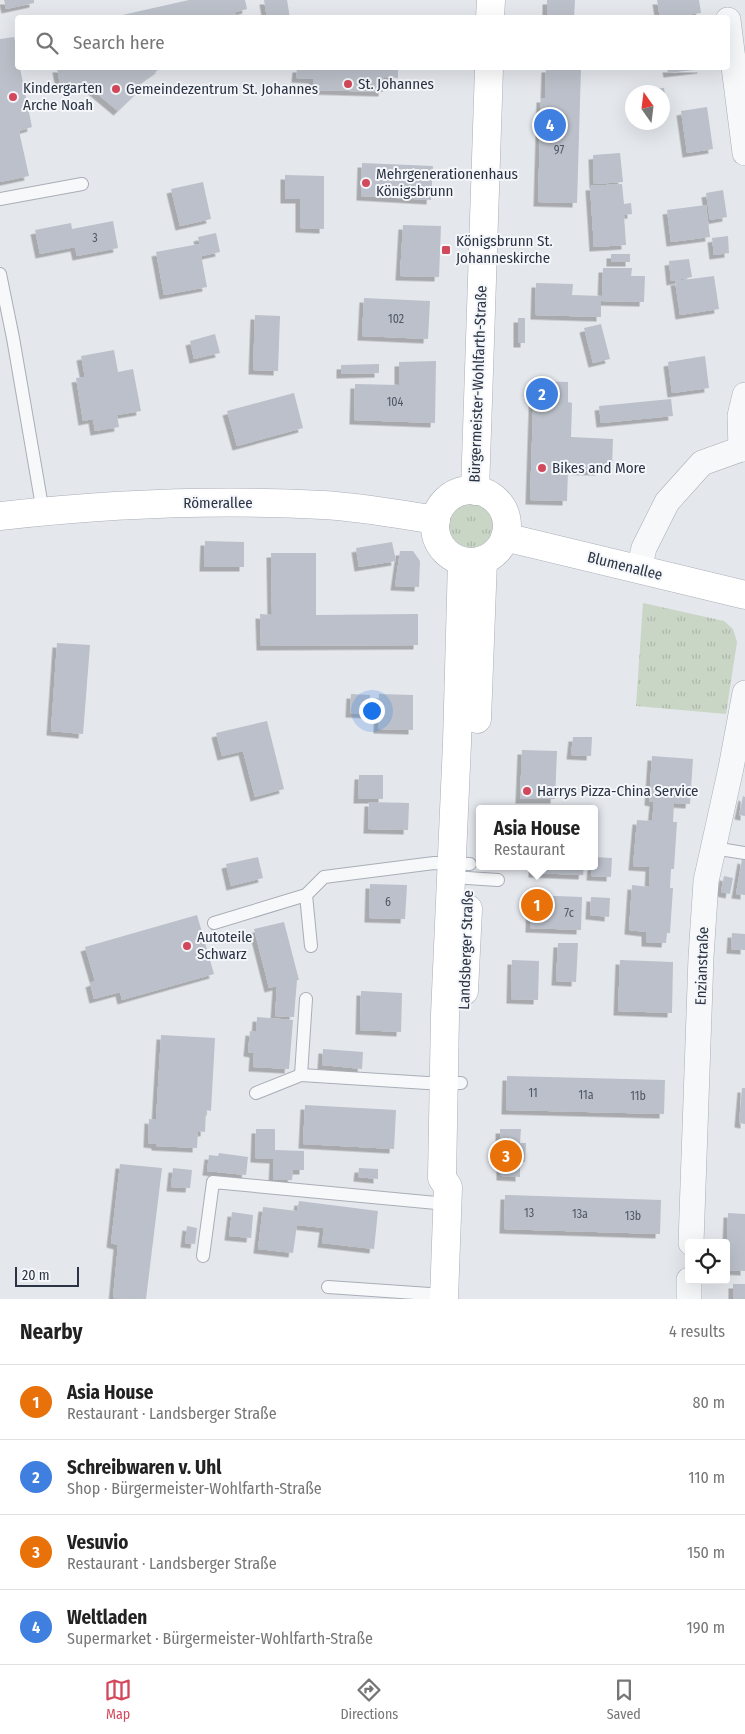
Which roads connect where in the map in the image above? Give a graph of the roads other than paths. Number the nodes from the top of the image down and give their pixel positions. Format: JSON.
{"nodes":[{"id":1,"x":491,"y":0,"type":"edge"},
{"id":2,"x":725,"y":0,"type":"edge"},
{"id":3,"x":490,"y":15,"type":"edge"},
{"id":4,"x":727,"y":15,"type":"edge"},
{"id":5,"x":730,"y":41,"type":"edge"},
{"id":6,"x":489,"y":70,"type":"edge"},
{"id":7,"x":745,"y":153,"type":"edge"},
{"id":8,"x":82,"y":184,"type":"dead end"},
{"id":9,"x":0,"y":199,"type":"edge"},
{"id":10,"x":0,"y":274,"type":"edge"},
{"id":11,"x":745,"y":395,"type":"edge"},
{"id":12,"x":743,"y":449,"type":"edge"},
{"id":13,"x":475,"y":491,"type":"junction"},
{"id":14,"x":43,"y":512,"type":"junction"},
{"id":15,"x":0,"y":516,"type":"edge"},
{"id":16,"x":436,"y":520,"type":"junction"},
{"id":17,"x":505,"y":538,"type":"junction"},
{"id":18,"x":472,"y":560,"type":"junction"},
{"id":19,"x":638,"y":569,"type":"junction"},
{"id":20,"x":745,"y":595,"type":"edge"},
{"id":21,"x":745,"y":693,"type":"edge"},
{"id":22,"x":738,"y":769,"type":"edge"},
{"id":23,"x":713,"y":848,"type":"junction"},
{"id":24,"x":745,"y":853,"type":"edge"},
{"id":25,"x":461,"y":871,"type":"junction"},
{"id":26,"x":498,"y":880,"type":"dead end"},
{"id":27,"x":306,"y":895,"type":"junction"},
{"id":28,"x":214,"y":923,"type":"dead end"},
{"id":29,"x":310,"y":946,"type":"dead end"},
{"id":30,"x":306,"y":999,"type":"dead end"},
{"id":31,"x":302,"y":1076,"type":"junction"},
{"id":32,"x":452,"y":1084,"type":"junction"},
{"id":33,"x":256,"y":1093,"type":"dead end"},
{"id":34,"x":448,"y":1196,"type":"junction"},
{"id":35,"x":691,"y":1239,"type":"edge"},
{"id":36,"x":203,"y":1256,"type":"dead end"},
{"id":37,"x":689,"y":1284,"type":"edge"},
{"id":38,"x":328,"y":1287,"type":"dead end"},
{"id":39,"x":444,"y":1297,"type":"edge"},
{"id":40,"x":689,"y":1299,"type":"edge"}],
"edges":[{"from":1,"to":3,"type":"street"},
{"from":2,"to":4,"type":"street"},
{"from":5,"to":7,"type":"street"},
{"from":6,"to":13,"type":"street","name":"Bürgermeister-Wohlfarth-Straße"},
{"from":8,"to":9,"type":"lane"},
{"from":10,"to":14,"type":"lane"},
{"from":11,"to":12,"type":"street"},
{"from":12,"to":19,"type":"street"},
{"from":13,"to":16,"type":"street","name":"Bürgermeister-Wohlfarth-Straße"},
{"from":13,"to":17,"type":"street","name":"Bürgermeister-Wohlfarth-Straße"},
{"from":14,"to":15,"type":"street","name":"Römerallee"},
{"from":14,"to":16,"type":"street","name":"Römerallee"},
{"from":16,"to":18,"type":"street"},
{"from":17,"to":18,"type":"street"},
{"from":17,"to":19,"type":"street","name":"Blumenallee"},
{"from":18,"to":25,"type":"street","name":"Landsberger Straße"},
{"from":19,"to":20,"type":"street","name":"Blumenallee"},
{"from":21,"to":22,"type":"street","name":"Enzianstraße"},
{"from":22,"to":23,"type":"street","name":"Enzianstraße"},
{"from":23,"to":24,"type":"lane"},
{"from":23,"to":35,"type":"street","name":"Enzianstraße"},
{"from":25,"to":26,"type":"lane"},
{"from":25,"to":27,"type":"lane"},
{"from":25,"to":32,"type":"street","name":"Landsberger Straße"},
{"from":27,"to":28,"type":"lane"},
{"from":27,"to":29,"type":"lane"},
{"from":30,"to":31,"type":"lane"},
{"from":31,"to":32,"type":"lane"},
{"from":31,"to":33,"type":"lane"},
{"from":32,"to":34,"type":"street","name":"Landsberger Straße"},
{"from":34,"to":36,"type":"lane"},
{"from":34,"to":39,"type":"street","name":"Landsberger Straße"},
{"from":37,"to":40,"type":"street"},
{"from":38,"to":39,"type":"lane"}]}
